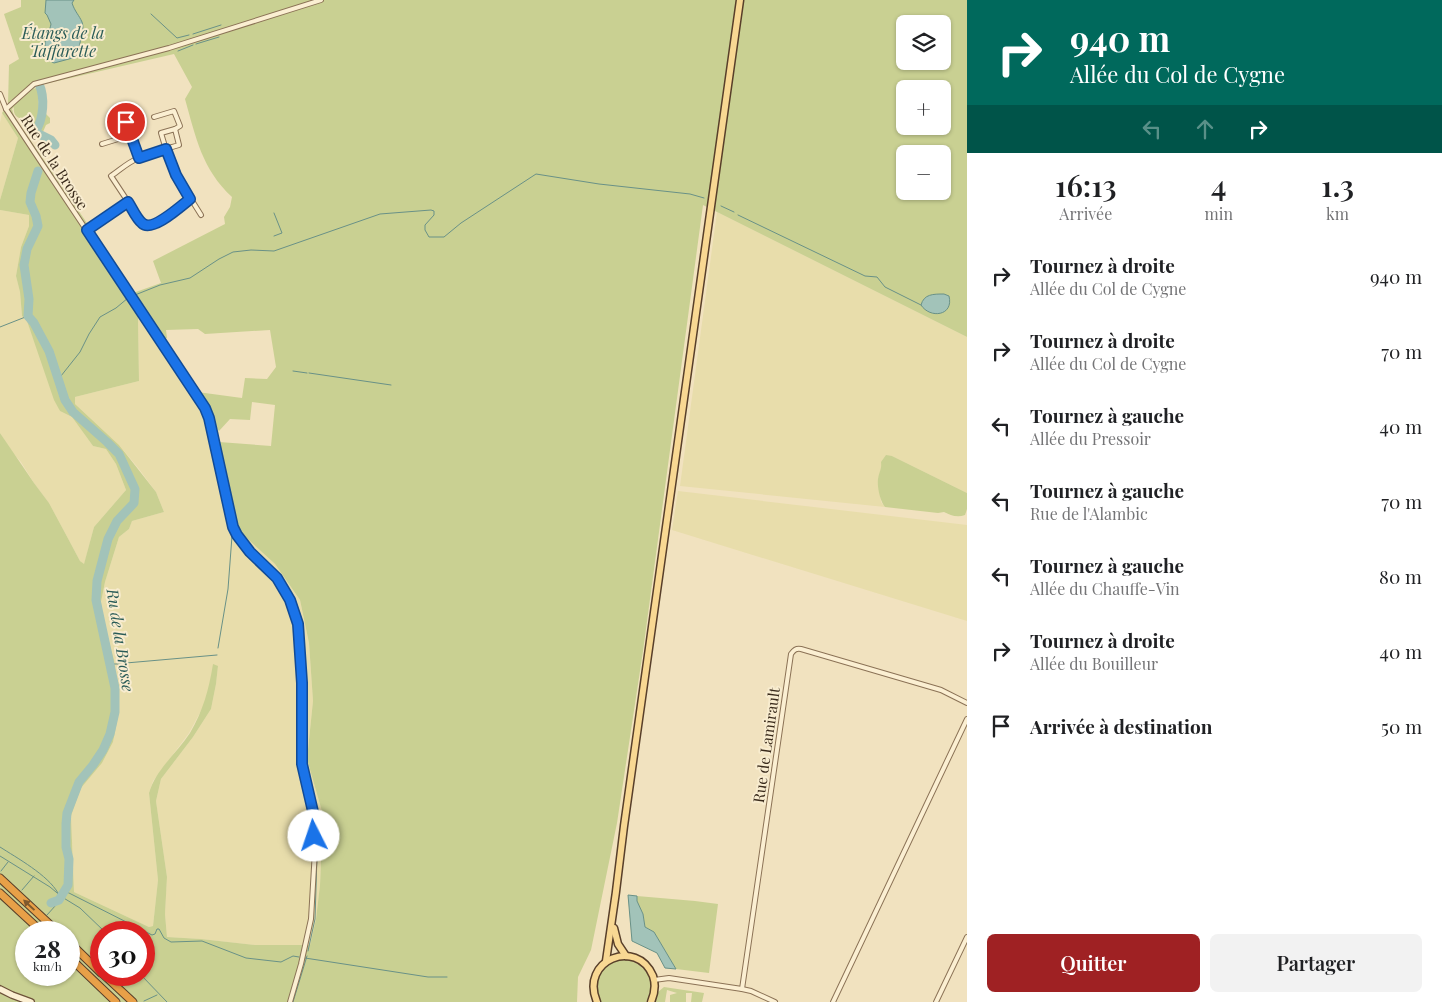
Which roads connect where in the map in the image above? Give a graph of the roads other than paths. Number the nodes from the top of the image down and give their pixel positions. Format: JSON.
{"nodes":[{"id":1,"x":321,"y":0,"type":"edge"},
{"id":2,"x":740,"y":0,"type":"edge"},
{"id":3,"x":0,"y":94,"type":"edge"},
{"id":4,"x":0,"y":109,"type":"edge"},
{"id":5,"x":6,"y":109,"type":"junction"},
{"id":6,"x":154,"y":117,"type":"dead end"},
{"id":7,"x":126,"y":122,"type":"dead end"},
{"id":8,"x":175,"y":129,"type":"junction"},
{"id":9,"x":131,"y":135,"type":"junction"},
{"id":10,"x":102,"y":144,"type":"dead end"},
{"id":11,"x":166,"y":149,"type":"junction"},
{"id":12,"x":139,"y":158,"type":"junction"},
{"id":13,"x":190,"y":199,"type":"junction"},
{"id":14,"x":128,"y":202,"type":"junction"},
{"id":15,"x":201,"y":215,"type":"dead end"},
{"id":16,"x":87,"y":230,"type":"junction"},
{"id":17,"x":967,"y":703,"type":"edge"},
{"id":18,"x":967,"y":719,"type":"edge"},
{"id":19,"x":0,"y":878,"type":"edge"},
{"id":20,"x":0,"y":893,"type":"edge"},
{"id":21,"x":30,"y":921,"type":"edge"},
{"id":22,"x":46,"y":921,"type":"edge"},
{"id":23,"x":613,"y":924,"type":"junction"},
{"id":24,"x":967,"y":937,"type":"edge"},
{"id":25,"x":80,"y":953,"type":"edge"},
{"id":26,"x":626,"y":956,"type":"junction"},
{"id":27,"x":606,"y":961,"type":"junction"},
{"id":28,"x":90,"y":962,"type":"edge"},
{"id":29,"x":80,"y":968,"type":"edge"},
{"id":30,"x":654,"y":980,"type":"junction"},
{"id":31,"x":115,"y":986,"type":"edge"},
{"id":32,"x":0,"y":989,"type":"edge"},
{"id":33,"x":742,"y":989,"type":"junction"},
{"id":34,"x":31,"y":1002,"type":"edge"},
{"id":35,"x":116,"y":1002,"type":"edge"},
{"id":36,"x":132,"y":1002,"type":"edge"},
{"id":37,"x":290,"y":1002,"type":"edge"},
{"id":38,"x":597,"y":1002,"type":"edge"},
{"id":39,"x":651,"y":1002,"type":"edge"},
{"id":40,"x":775,"y":1002,"type":"edge"},
{"id":41,"x":833,"y":1002,"type":"edge"},
{"id":42,"x":936,"y":1002,"type":"edge"}],
"edges":[{"from":1,"to":5,"type":"street"},
{"from":2,"to":23,"type":"main road"},
{"from":3,"to":5,"type":"street","name":"Rue de la Brosse"},
{"from":4,"to":5,"type":"street"},
{"from":5,"to":16,"type":"street","name":"Rue de la Brosse"},
{"from":6,"to":8,"type":"street"},
{"from":7,"to":9,"type":"street"},
{"from":8,"to":11,"type":"street"},
{"from":8,"to":11,"type":"street"},
{"from":9,"to":10,"type":"street"},
{"from":9,"to":12,"type":"street"},
{"from":11,"to":12,"type":"street"},
{"from":11,"to":13,"type":"street"},
{"from":12,"to":14,"type":"street"},
{"from":13,"to":14,"type":"street"},
{"from":13,"to":15,"type":"street"},
{"from":14,"to":16,"type":"street"},
{"from":16,"to":37,"type":"street","name":"Rue de la Brosse"},
{"from":17,"to":33,"type":"street","name":"Rue de Lamirault"},
{"from":18,"to":41,"type":"street"},
{"from":22,"to":19,"type":"highway","one_way":true},
{"from":20,"to":21,"type":"highway"},
{"from":23,"to":26,"type":"main road"},
{"from":23,"to":27,"type":"main road"},
{"from":24,"to":42,"type":"street"},
{"from":25,"to":28,"type":"highway"},
{"from":26,"to":27,"type":"main road"},
{"from":26,"to":30,"type":"main road"},
{"from":27,"to":38,"type":"main road"},
{"from":29,"to":35,"type":"highway"},
{"from":30,"to":33,"type":"street"},
{"from":30,"to":39,"type":"main road"},
{"from":31,"to":36,"type":"highway"},
{"from":32,"to":34,"type":"main road"},
{"from":33,"to":40,"type":"street"}]}
